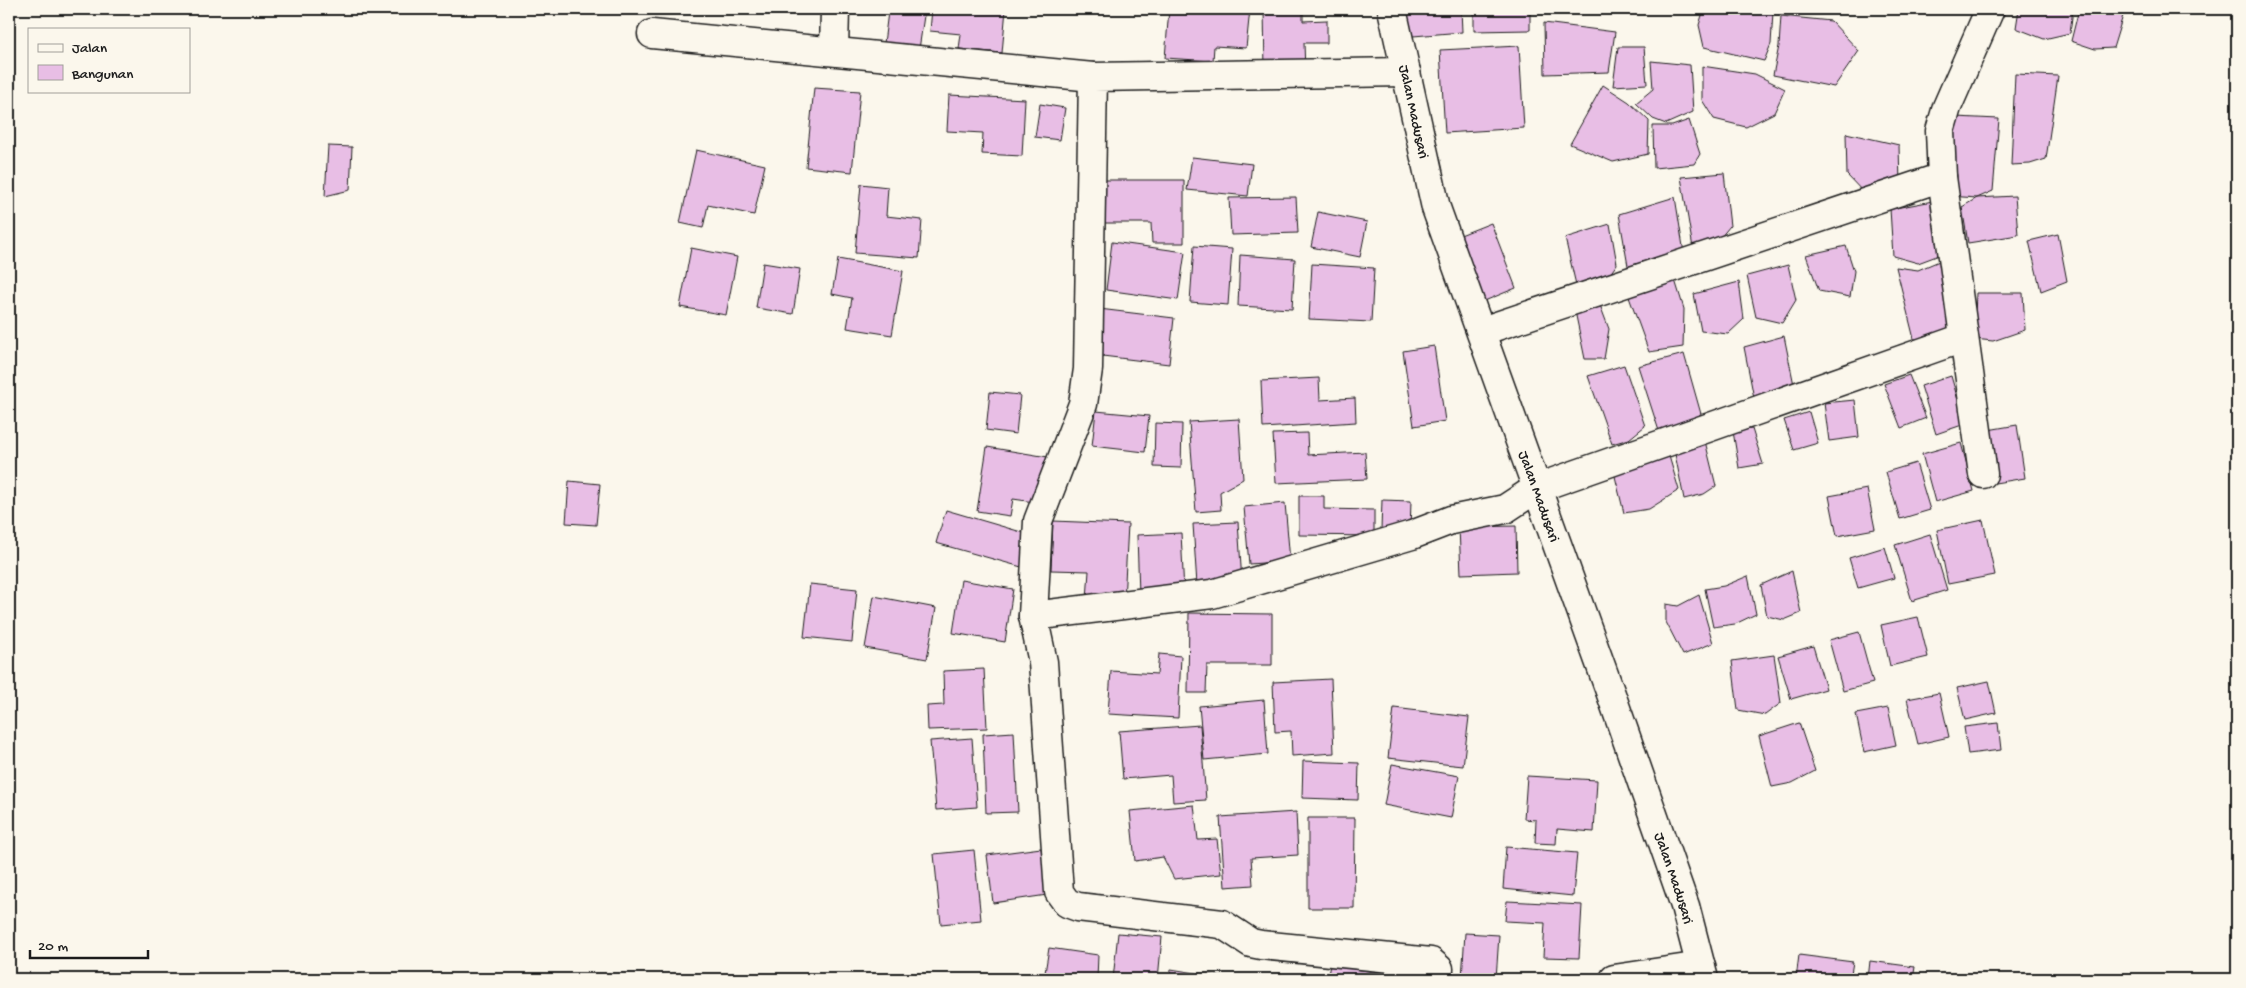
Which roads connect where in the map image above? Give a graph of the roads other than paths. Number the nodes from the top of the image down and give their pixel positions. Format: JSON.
{"nodes":[{"id":1,"x":835,"y":9,"type":"edge"},
{"id":2,"x":1392,"y":9,"type":"edge"},
{"id":3,"x":1990,"y":9,"type":"edge"},
{"id":4,"x":652,"y":34,"type":"dead end"},
{"id":5,"x":834,"y":51,"type":"junction"},
{"id":6,"x":1406,"y":72,"type":"junction"},
{"id":7,"x":1093,"y":77,"type":"junction"},
{"id":8,"x":1942,"y":177,"type":"junction"},
{"id":9,"x":1482,"y":331,"type":"junction"},
{"id":10,"x":1963,"y":338,"type":"junction"},
{"id":11,"x":1983,"y":474,"type":"dead end"},
{"id":12,"x":1537,"y":488,"type":"junction"},
{"id":13,"x":1033,"y":616,"type":"junction"},
{"id":14,"x":1703,"y":973,"type":"edge"},
{"id":15,"x":1438,"y":979,"type":"edge"},
{"id":16,"x":1614,"y":979,"type":"edge"}],
"edges":[{"from":1,"to":5,"type":"street"},
{"from":2,"to":6,"type":"street","name":"Jalan Madusari"},
{"from":3,"to":8,"type":"street"},
{"from":4,"to":5,"type":"street"},
{"from":5,"to":7,"type":"street"},
{"from":6,"to":7,"type":"street"},
{"from":6,"to":9,"type":"street","name":"Jalan Madusari"},
{"from":7,"to":13,"type":"street"},
{"from":8,"to":9,"type":"street"},
{"from":8,"to":10,"type":"street"},
{"from":9,"to":12,"type":"street","name":"Jalan Madusari"},
{"from":10,"to":11,"type":"street"},
{"from":10,"to":12,"type":"street"},
{"from":12,"to":13,"type":"street"},
{"from":12,"to":14,"type":"street","name":"Jalan Madusari"},
{"from":13,"to":15,"type":"street"},
{"from":14,"to":16,"type":"street"}]}
